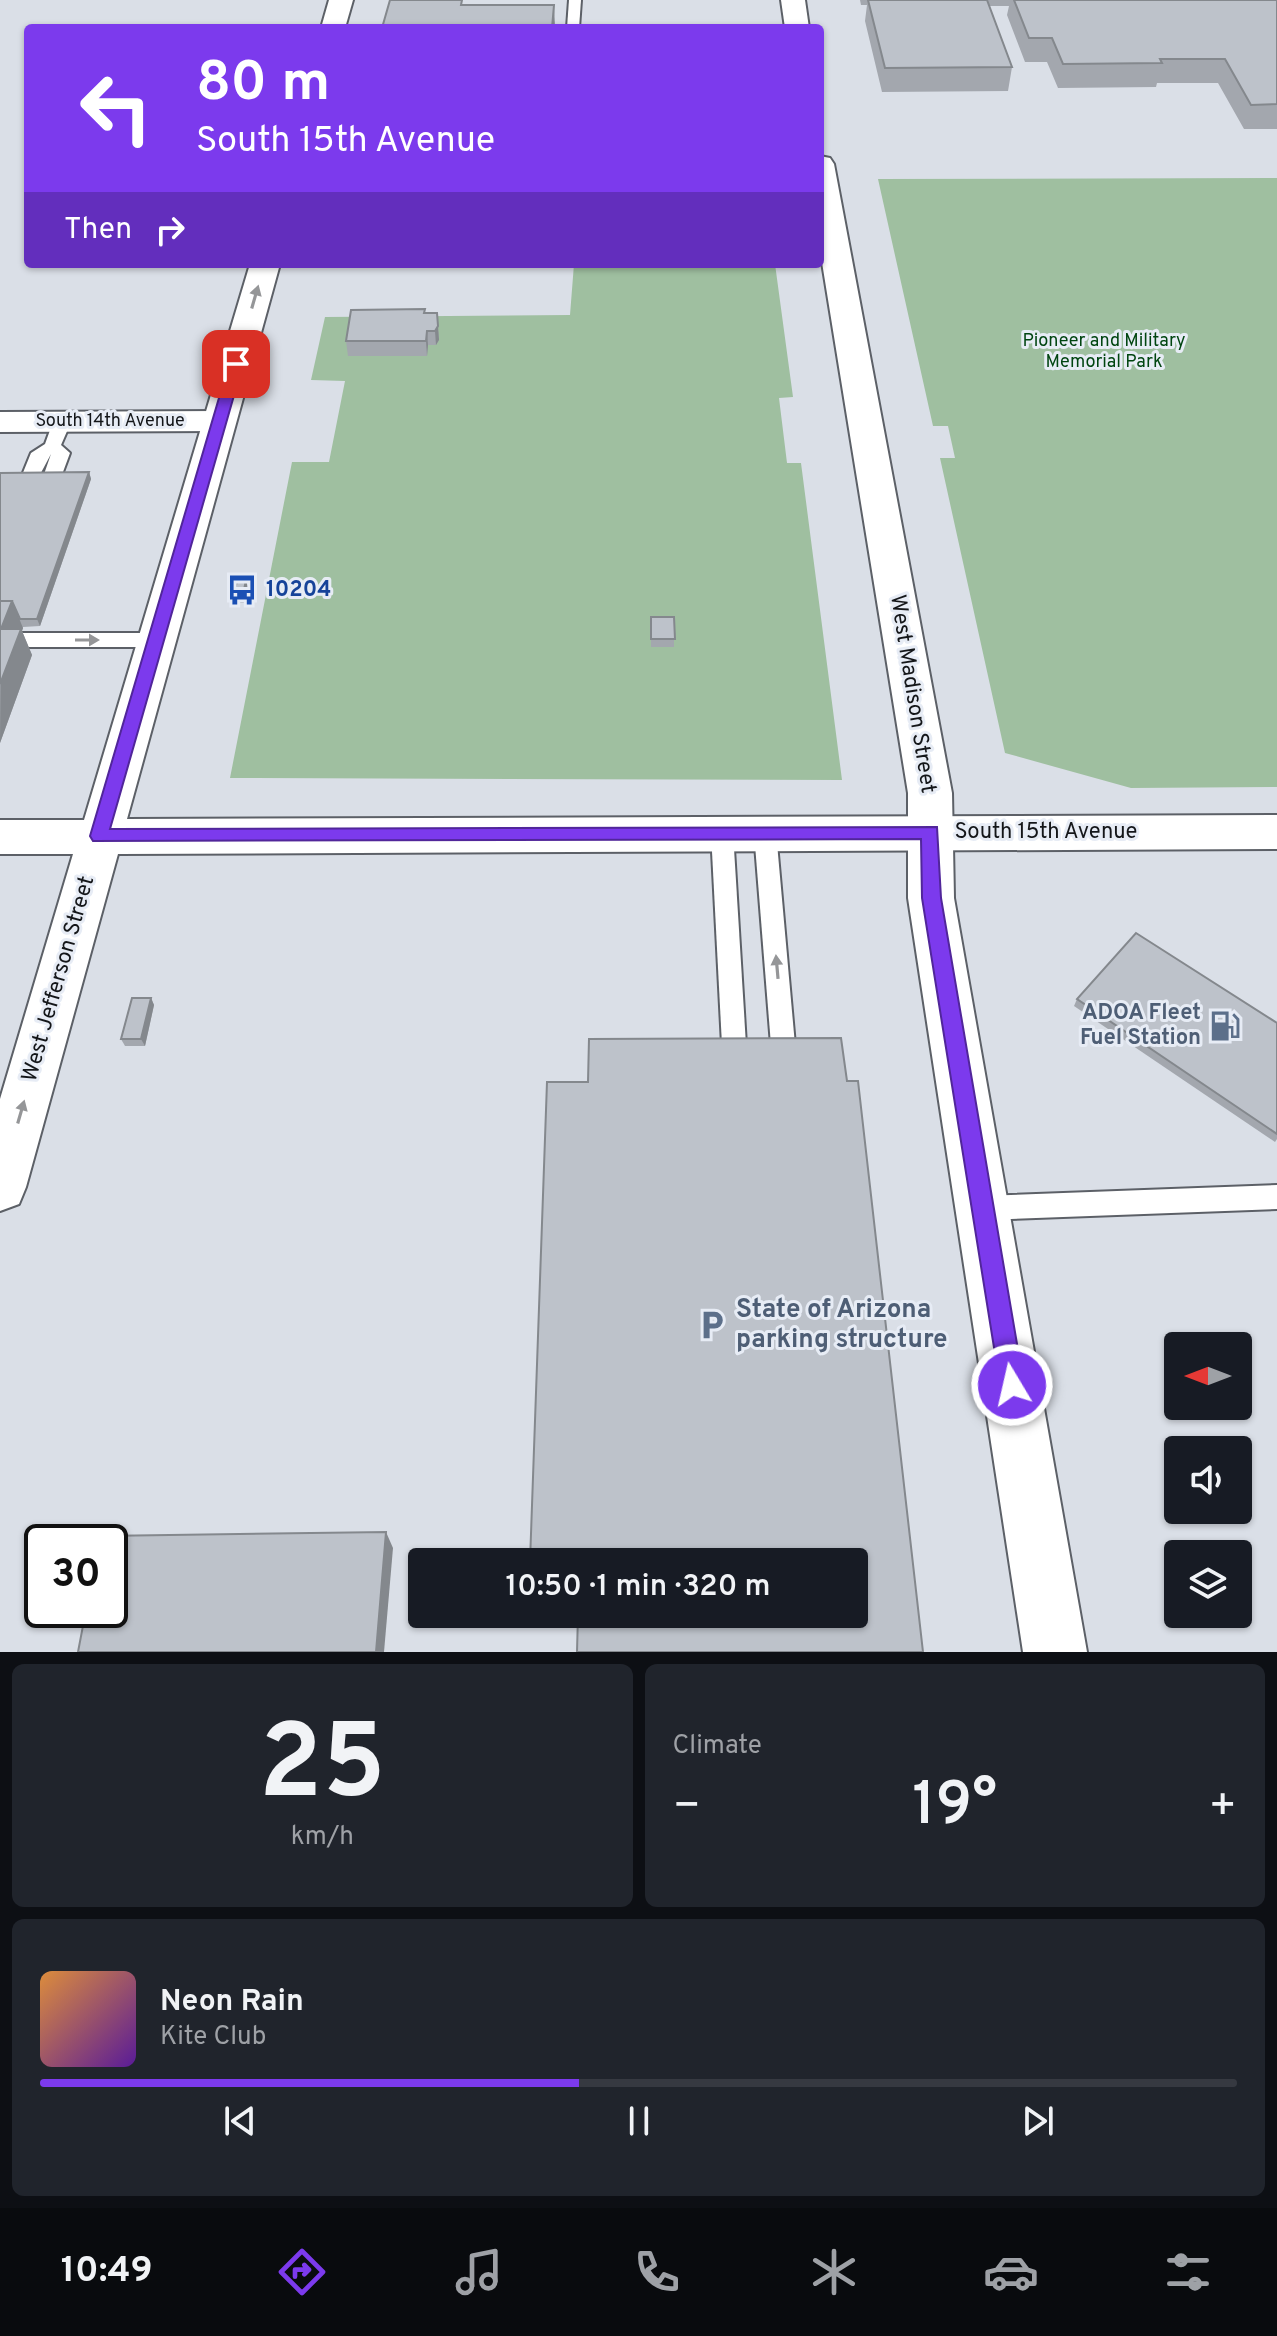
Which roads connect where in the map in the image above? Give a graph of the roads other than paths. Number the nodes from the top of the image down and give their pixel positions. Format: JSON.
{"nodes":[{"id":1,"x":341,"y":0,"type":"edge"},
{"id":2,"x":575,"y":0,"type":"edge"},
{"id":3,"x":793,"y":0,"type":"edge"},
{"id":4,"x":334,"y":24,"type":"edge"},
{"id":5,"x":573,"y":24,"type":"edge"},
{"id":6,"x":796,"y":24,"type":"edge"},
{"id":7,"x":824,"y":187,"type":"edge"},
{"id":8,"x":264,"y":268,"type":"edge"},
{"id":9,"x":219,"y":421,"type":"junction"},
{"id":10,"x":0,"y":422,"type":"edge"},
{"id":11,"x":57,"y":434,"type":"junction"},
{"id":12,"x":29,"y":480,"type":"edge"},
{"id":13,"x":51,"y":480,"type":"edge"},
{"id":14,"x":19,"y":640,"type":"edge"},
{"id":15,"x":156,"y":640,"type":"junction"},
{"id":16,"x":722,"y":832,"type":"junction"},
{"id":17,"x":765,"y":832,"type":"junction"},
{"id":18,"x":930,"y":832,"type":"junction"},
{"id":19,"x":99,"y":836,"type":"junction"},
{"id":20,"x":0,"y":837,"type":"edge"},
{"id":21,"x":1274,"y":839,"type":"edge"},
{"id":22,"x":734,"y":1045,"type":"edge"},
{"id":23,"x":783,"y":1045,"type":"edge"},
{"id":24,"x":0,"y":1187,"type":"edge"},
{"id":25,"x":1277,"y":1197,"type":"edge"},
{"id":26,"x":982,"y":1208,"type":"junction"},
{"id":27,"x":1055,"y":1652,"type":"edge"}],
"edges":[{"from":1,"to":4,"type":"main road"},
{"from":2,"to":5,"type":"lane"},
{"from":3,"to":6,"type":"main road"},
{"from":7,"to":18,"type":"main road","name":"West Madison Street"},
{"from":9,"to":8,"type":"main road","name":"West Jefferson Street","one_way":true},
{"from":9,"to":11,"type":"main road","name":"South 14th Avenue"},
{"from":9,"to":15,"type":"main road","name":"West Jefferson Street"},
{"from":10,"to":11,"type":"main road","name":"South 14th Avenue"},
{"from":11,"to":12,"type":"lane"},
{"from":11,"to":13,"type":"lane"},
{"from":14,"to":15,"type":"lane","one_way":true},
{"from":15,"to":19,"type":"main road","name":"West Jefferson Street"},
{"from":16,"to":17,"type":"main road","name":"South 15th Avenue"},
{"from":16,"to":19,"type":"main road","name":"South 15th Avenue"},
{"from":16,"to":22,"type":"lane"},
{"from":17,"to":18,"type":"main road","name":"South 15th Avenue"},
{"from":23,"to":17,"type":"lane","one_way":true},
{"from":18,"to":21,"type":"main road","name":"South 15th Avenue"},
{"from":18,"to":26,"type":"main road","name":"West Madison Street"},
{"from":19,"to":20,"type":"main road","name":"South 15th Avenue"},
{"from":24,"to":19,"type":"main road","name":"West Jefferson Street","one_way":true},
{"from":25,"to":26,"type":"lane"},
{"from":26,"to":27,"type":"main road","name":"West Madison Street"}]}
